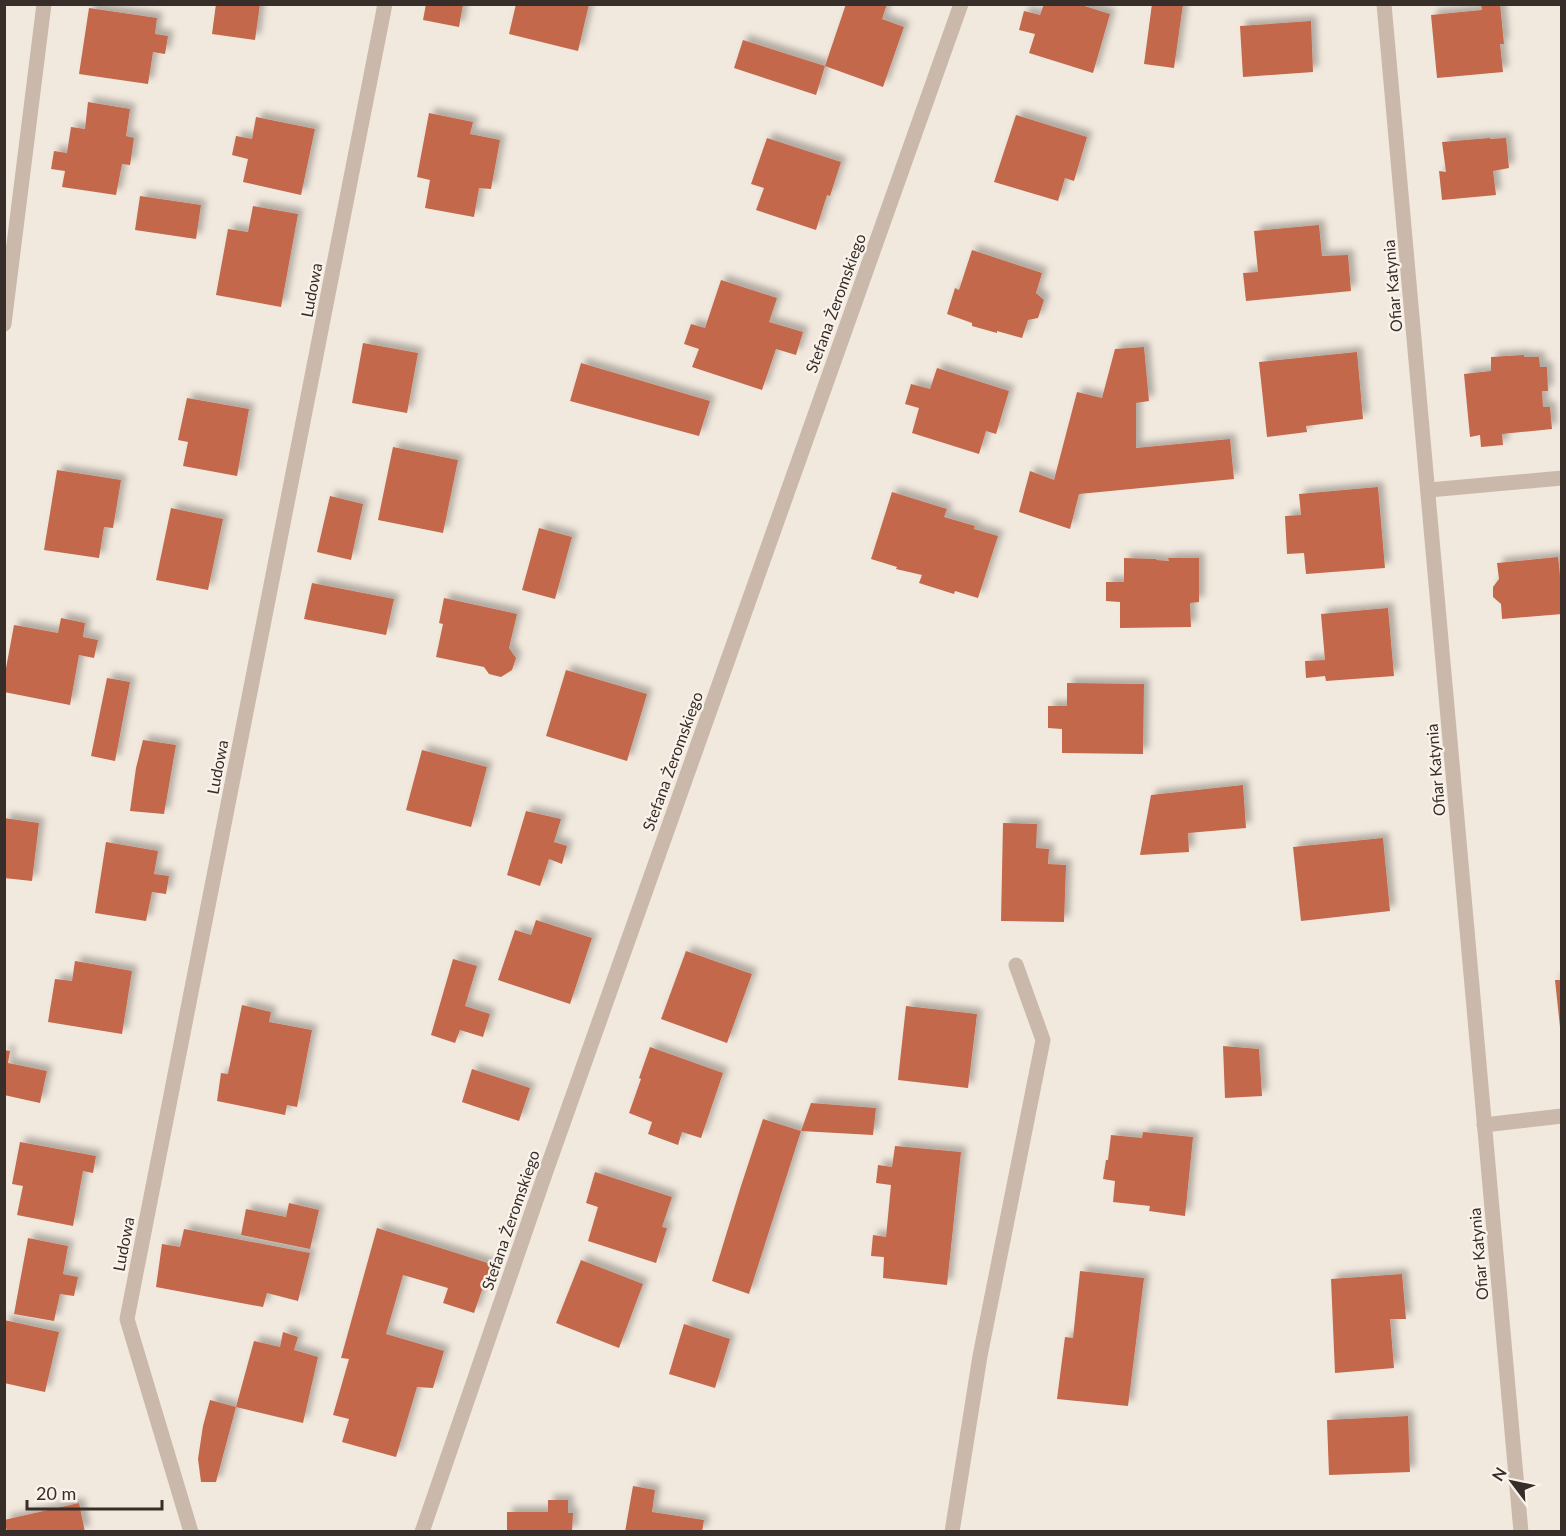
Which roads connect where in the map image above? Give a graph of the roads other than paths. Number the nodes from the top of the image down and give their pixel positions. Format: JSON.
{"nodes":[{"id":1,"x":44,"y":4,"type":"edge"},
{"id":2,"x":385,"y":4,"type":"edge"},
{"id":3,"x":961,"y":4,"type":"edge"},
{"id":4,"x":1384,"y":4,"type":"edge"},
{"id":5,"x":4,"y":324,"type":"edge"},
{"id":6,"x":1562,"y":478,"type":"edge"},
{"id":7,"x":1428,"y":490,"type":"junction"},
{"id":8,"x":1016,"y":965,"type":"dead end"},
{"id":9,"x":1562,"y":1116,"type":"edge"},
{"id":10,"x":1484,"y":1125,"type":"junction"},
{"id":11,"x":191,"y":1532,"type":"edge"},
{"id":12,"x":422,"y":1532,"type":"edge"},
{"id":13,"x":952,"y":1532,"type":"edge"},
{"id":14,"x":1521,"y":1532,"type":"edge"}],
"edges":[{"from":1,"to":5,"type":"street"},
{"from":2,"to":11,"type":"street","name":"Ludowa"},
{"from":3,"to":12,"type":"street","name":"Stefana Żeromskiego"},
{"from":4,"to":7,"type":"street","name":"Ofiar Katynia"},
{"from":6,"to":7,"type":"street"},
{"from":7,"to":10,"type":"street","name":"Ofiar Katynia"},
{"from":8,"to":13,"type":"street"},
{"from":9,"to":10,"type":"street"},
{"from":10,"to":14,"type":"street","name":"Ofiar Katynia"}]}
